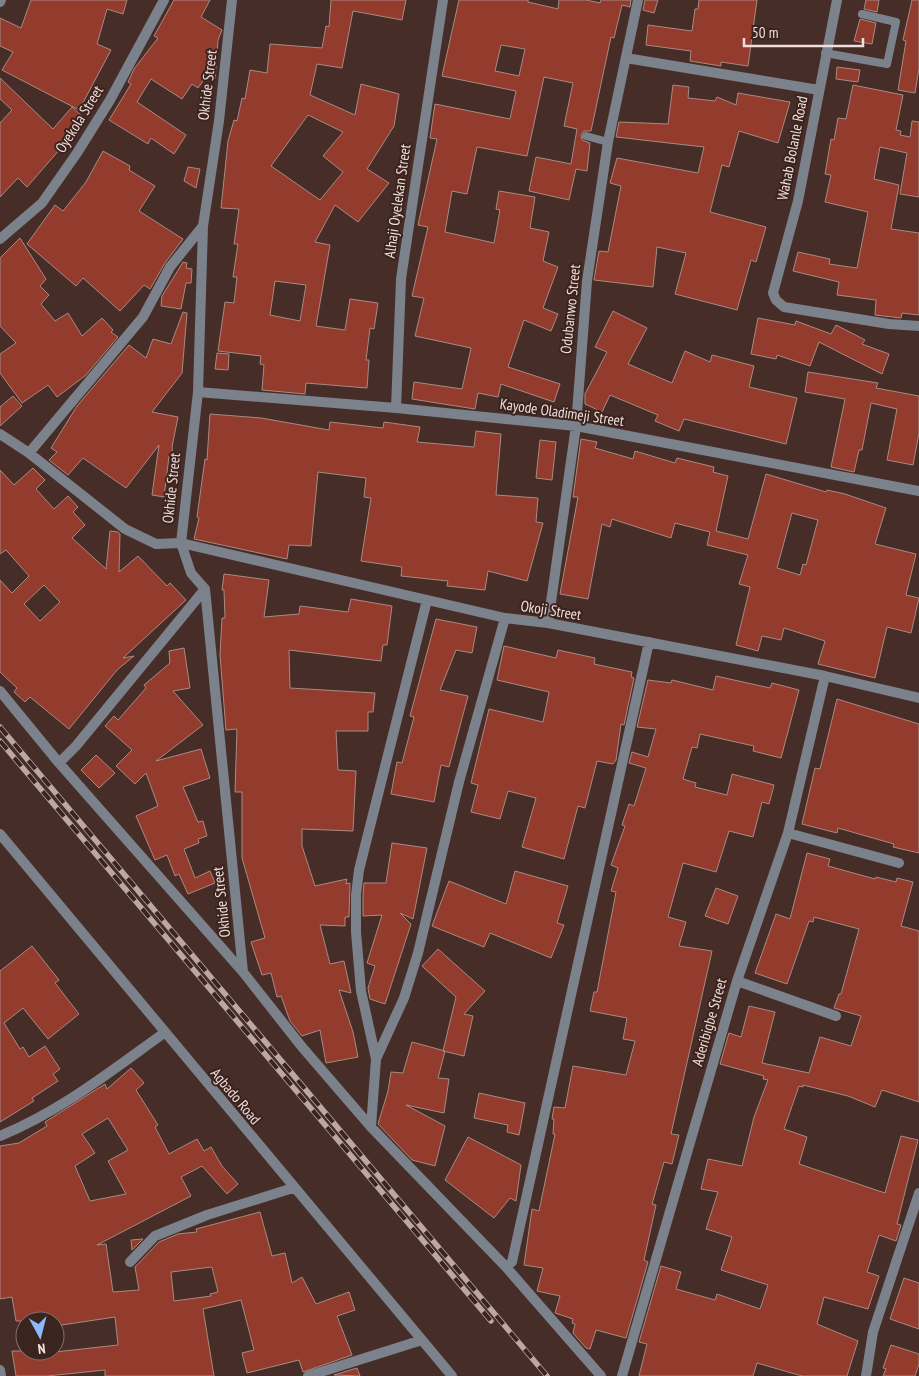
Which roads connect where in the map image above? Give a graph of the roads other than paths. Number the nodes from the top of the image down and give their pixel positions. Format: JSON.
{"nodes":[{"id":1,"x":164,"y":0,"type":"edge"},
{"id":2,"x":232,"y":0,"type":"edge"},
{"id":3,"x":443,"y":0,"type":"edge"},
{"id":4,"x":638,"y":0,"type":"edge"},
{"id":5,"x":837,"y":0,"type":"edge"},
{"id":6,"x":862,"y":14,"type":"dead end"},
{"id":7,"x":825,"y":53,"type":"junction"},
{"id":8,"x":626,"y":58,"type":"junction"},
{"id":9,"x":819,"y":90,"type":"junction"},
{"id":10,"x":586,"y":136,"type":"dead end"},
{"id":11,"x":608,"y":142,"type":"junction"},
{"id":12,"x":203,"y":226,"type":"junction"},
{"id":13,"x":0,"y":239,"type":"edge"},
{"id":14,"x":919,"y":326,"type":"edge"},
{"id":15,"x":198,"y":392,"type":"junction"},
{"id":16,"x":396,"y":408,"type":"junction"},
{"id":17,"x":576,"y":426,"type":"junction"},
{"id":18,"x":0,"y":434,"type":"edge"},
{"id":19,"x":29,"y":453,"type":"junction"},
{"id":20,"x":919,"y":491,"type":"edge"},
{"id":21,"x":181,"y":542,"type":"junction"},
{"id":22,"x":205,"y":589,"type":"junction"},
{"id":23,"x":427,"y":600,"type":"junction"},
{"id":24,"x":505,"y":618,"type":"junction"},
{"id":25,"x":548,"y":623,"type":"junction"},
{"id":26,"x":650,"y":642,"type":"junction"},
{"id":27,"x":824,"y":676,"type":"junction"},
{"id":28,"x":0,"y":691,"type":"edge"},
{"id":29,"x":919,"y":698,"type":"edge"},
{"id":30,"x":59,"y":763,"type":"junction"},
{"id":31,"x":788,"y":833,"type":"junction"},
{"id":32,"x":0,"y":834,"type":"edge"},
{"id":33,"x":899,"y":864,"type":"dead end"},
{"id":34,"x":243,"y":972,"type":"junction"},
{"id":35,"x":737,"y":981,"type":"junction"},
{"id":36,"x":836,"y":1016,"type":"dead end"},
{"id":37,"x":164,"y":1033,"type":"junction"},
{"id":38,"x":376,"y":1059,"type":"junction"},
{"id":39,"x":371,"y":1127,"type":"junction"},
{"id":40,"x":0,"y":1136,"type":"edge"},
{"id":41,"x":294,"y":1188,"type":"junction"},
{"id":42,"x":919,"y":1193,"type":"edge"},
{"id":43,"x":130,"y":1262,"type":"dead end"},
{"id":44,"x":506,"y":1267,"type":"junction"},
{"id":45,"x":422,"y":1340,"type":"junction"},
{"id":46,"x":0,"y":1370,"type":"edge"},
{"id":47,"x":1,"y":1376,"type":"edge"},
{"id":48,"x":308,"y":1376,"type":"edge"},
{"id":49,"x":452,"y":1376,"type":"edge"},
{"id":50,"x":601,"y":1376,"type":"edge"},
{"id":51,"x":622,"y":1376,"type":"edge"},
{"id":52,"x":866,"y":1376,"type":"edge"}],
"edges":[{"from":1,"to":13,"type":"street","name":"Oyekola Street"},
{"from":2,"to":12,"type":"street","name":"Okhide Street"},
{"from":3,"to":16,"type":"street","name":"Alhaji Oyelekan Street"},
{"from":4,"to":8,"type":"street","name":"Odubanwo Street"},
{"from":5,"to":7,"type":"street","name":"Wahab Bolanle Road"},
{"from":6,"to":7,"type":"lane"},
{"from":7,"to":9,"type":"street","name":"Wahab Bolanle Road"},
{"from":8,"to":9,"type":"street"},
{"from":8,"to":11,"type":"street","name":"Odubanwo Street"},
{"from":9,"to":14,"type":"street","name":"Wahab Bolanle Road"},
{"from":10,"to":11,"type":"lane"},
{"from":11,"to":17,"type":"street","name":"Odubanwo Street"},
{"from":12,"to":15,"type":"street","name":"Okhide Street"},
{"from":12,"to":19,"type":"street"},
{"from":15,"to":16,"type":"street","name":"Kayode Oladimeji Street"},
{"from":15,"to":21,"type":"street","name":"Okhide Street"},
{"from":16,"to":17,"type":"street","name":"Kayode Oladimeji Street"},
{"from":17,"to":20,"type":"street","name":"Kayode Oladimeji Street"},
{"from":17,"to":25,"type":"street","name":"Odubanwo Street"},
{"from":18,"to":19,"type":"street","name":"Okoji Street"},
{"from":19,"to":21,"type":"street","name":"Okoji Street"},
{"from":21,"to":22,"type":"street","name":"Okhide Street"},
{"from":21,"to":23,"type":"street","name":"Okoji Street"},
{"from":22,"to":30,"type":"street"},
{"from":22,"to":34,"type":"street","name":"Okhide Street"},
{"from":23,"to":24,"type":"street","name":"Okoji Street"},
{"from":23,"to":38,"type":"street"},
{"from":24,"to":25,"type":"street","name":"Okoji Street"},
{"from":24,"to":38,"type":"street"},
{"from":25,"to":26,"type":"street","name":"Okoji Street"},
{"from":26,"to":27,"type":"street","name":"Okoji Street"},
{"from":26,"to":44,"type":"street"},
{"from":27,"to":29,"type":"street","name":"Okoji Street"},
{"from":27,"to":31,"type":"street","name":"Aderibigbe Street"},
{"from":28,"to":30,"type":"street"},
{"from":30,"to":34,"type":"street"},
{"from":31,"to":33,"type":"street"},
{"from":31,"to":35,"type":"street","name":"Aderibigbe Street"},
{"from":32,"to":37,"type":"street","name":"Agbado Road"},
{"from":34,"to":39,"type":"street"},
{"from":35,"to":36,"type":"street"},
{"from":35,"to":51,"type":"street","name":"Aderibigbe Street"},
{"from":37,"to":40,"type":"street"},
{"from":37,"to":41,"type":"street","name":"Agbado Road"},
{"from":38,"to":39,"type":"street"},
{"from":39,"to":44,"type":"street"},
{"from":41,"to":43,"type":"street"},
{"from":41,"to":45,"type":"street","name":"Agbado Road"},
{"from":42,"to":52,"type":"street"},
{"from":44,"to":50,"type":"street"},
{"from":45,"to":48,"type":"street"},
{"from":45,"to":49,"type":"street","name":"Agbado Road"},
{"from":46,"to":47,"type":"street"}]}
